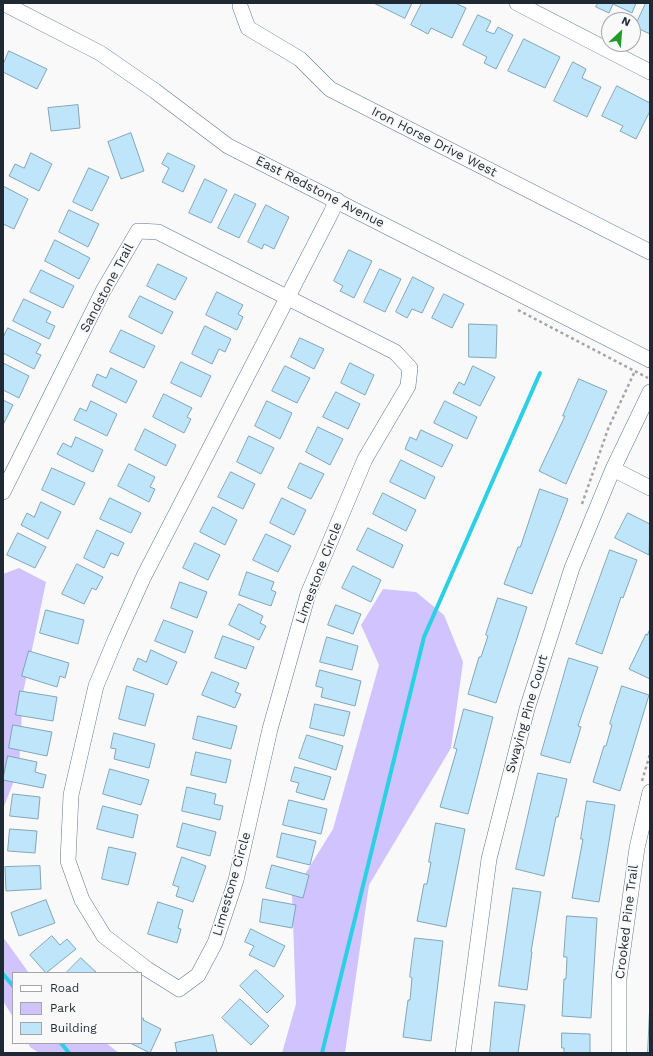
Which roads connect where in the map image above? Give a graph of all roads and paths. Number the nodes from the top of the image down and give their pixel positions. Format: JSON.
{"nodes":[{"id":1,"x":3,"y":3,"type":"edge"},
{"id":2,"x":517,"y":3,"type":"edge"},
{"id":3,"x":240,"y":6,"type":"dead end"},
{"id":4,"x":650,"y":72,"type":"edge"},
{"id":5,"x":337,"y":200,"type":"junction"},
{"id":6,"x":650,"y":252,"type":"edge"},
{"id":7,"x":287,"y":297,"type":"junction"},
{"id":8,"x":650,"y":360,"type":"edge"},
{"id":9,"x":650,"y":392,"type":"edge"},
{"id":10,"x":613,"y":469,"type":"junction"},
{"id":11,"x":650,"y":488,"type":"edge"},
{"id":12,"x":3,"y":492,"type":"edge"},
{"id":13,"x":650,"y":792,"type":"edge"},
{"id":14,"x":463,"y":1053,"type":"edge"},
{"id":15,"x":619,"y":1053,"type":"edge"}],
"edges":[{"from":1,"to":5,"type":"street","name":"East Redstone Avenue"},
{"from":2,"to":4,"type":"street"},
{"from":3,"to":6,"type":"street","name":"Iron Horse Drive West"},
{"from":5,"to":7,"type":"street","name":"Limestone Circle"},
{"from":5,"to":8,"type":"street","name":"East Redstone Avenue"},
{"from":7,"to":7,"type":"street","name":"Limestone Circle"},
{"from":7,"to":12,"type":"street","name":"Sandstone Trail"},
{"from":9,"to":10,"type":"street","name":"Swaying Pine Court"},
{"from":10,"to":11,"type":"street"},
{"from":10,"to":14,"type":"street","name":"Swaying Pine Court"},
{"from":13,"to":15,"type":"street","name":"Crooked Pine Trail"}]}
